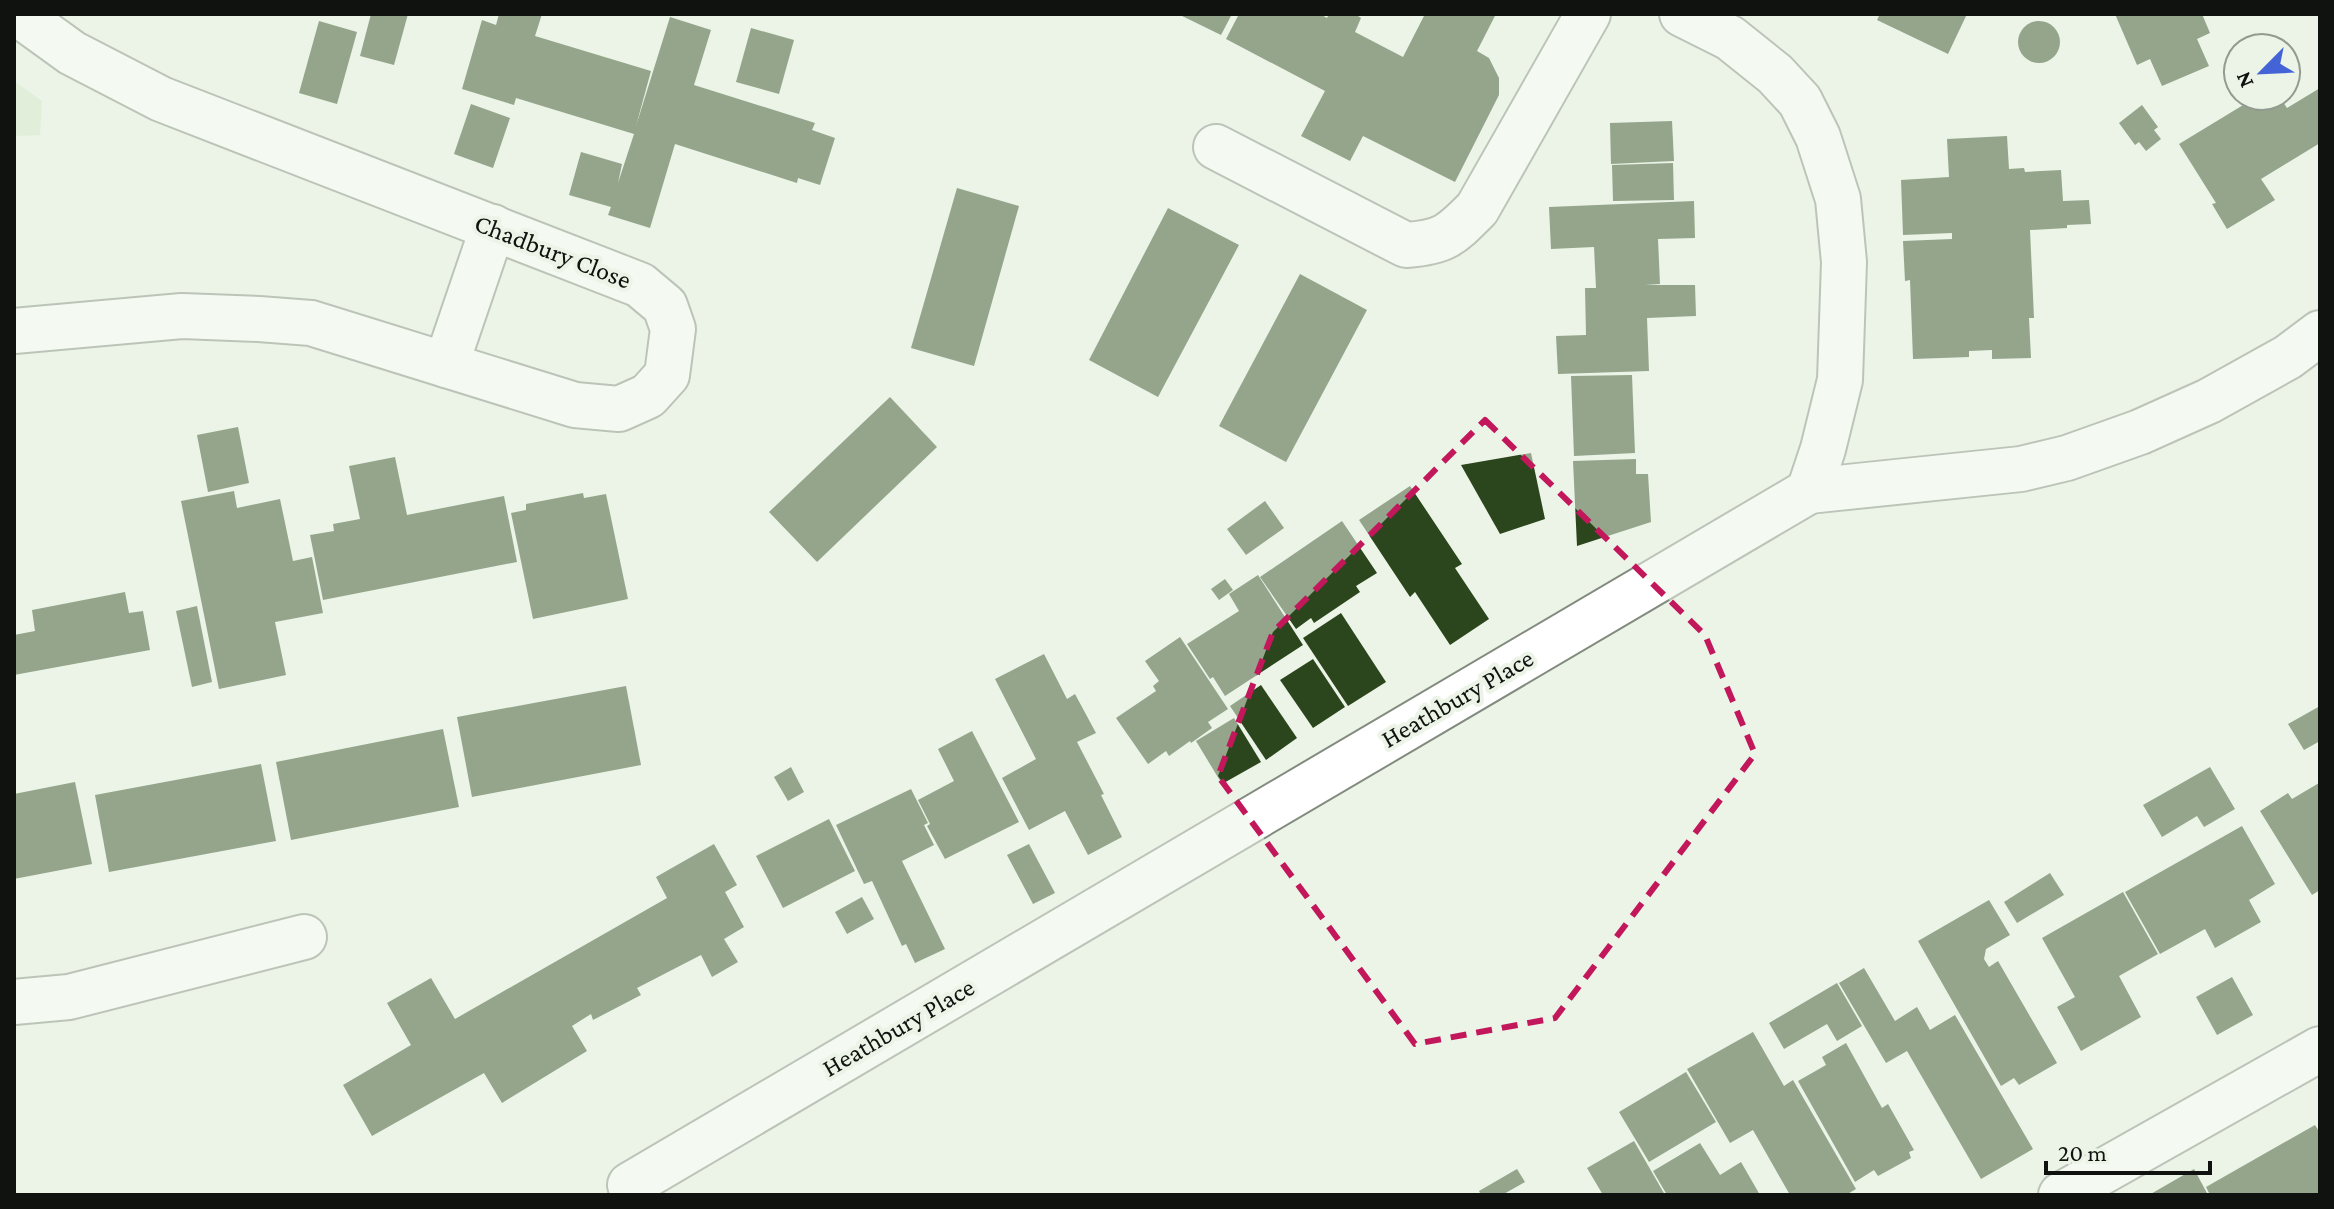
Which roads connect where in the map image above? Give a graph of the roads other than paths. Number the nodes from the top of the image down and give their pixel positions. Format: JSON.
{"nodes":[{"id":1,"x":18,"y":14,"type":"edge"},
{"id":2,"x":1588,"y":14,"type":"edge"},
{"id":3,"x":1682,"y":14,"type":"edge"},
{"id":4,"x":1216,"y":147,"type":"dead end"},
{"id":5,"x":493,"y":227,"type":"junction"},
{"id":6,"x":14,"y":331,"type":"edge"},
{"id":7,"x":2320,"y":333,"type":"edge"},
{"id":8,"x":446,"y":365,"type":"junction"},
{"id":9,"x":1809,"y":491,"type":"junction"},
{"id":10,"x":304,"y":937,"type":"dead end"},
{"id":11,"x":14,"y":1002,"type":"edge"},
{"id":12,"x":2320,"y":1049,"type":"edge"},
{"id":13,"x":630,"y":1185,"type":"dead end"},
{"id":14,"x":2061,"y":1195,"type":"edge"}],
"edges":[{"from":1,"to":5,"type":"street","name":"Chadbury Close"},
{"from":2,"to":4,"type":"street"},
{"from":3,"to":9,"type":"street"},
{"from":5,"to":8,"type":"street"},
{"from":5,"to":8,"type":"street","name":"Chadbury Close"},
{"from":6,"to":8,"type":"street","name":"Chadbury Close"},
{"from":7,"to":9,"type":"street"},
{"from":9,"to":13,"type":"street","name":"Heathbury Place"},
{"from":10,"to":11,"type":"street"},
{"from":12,"to":14,"type":"street"}]}
